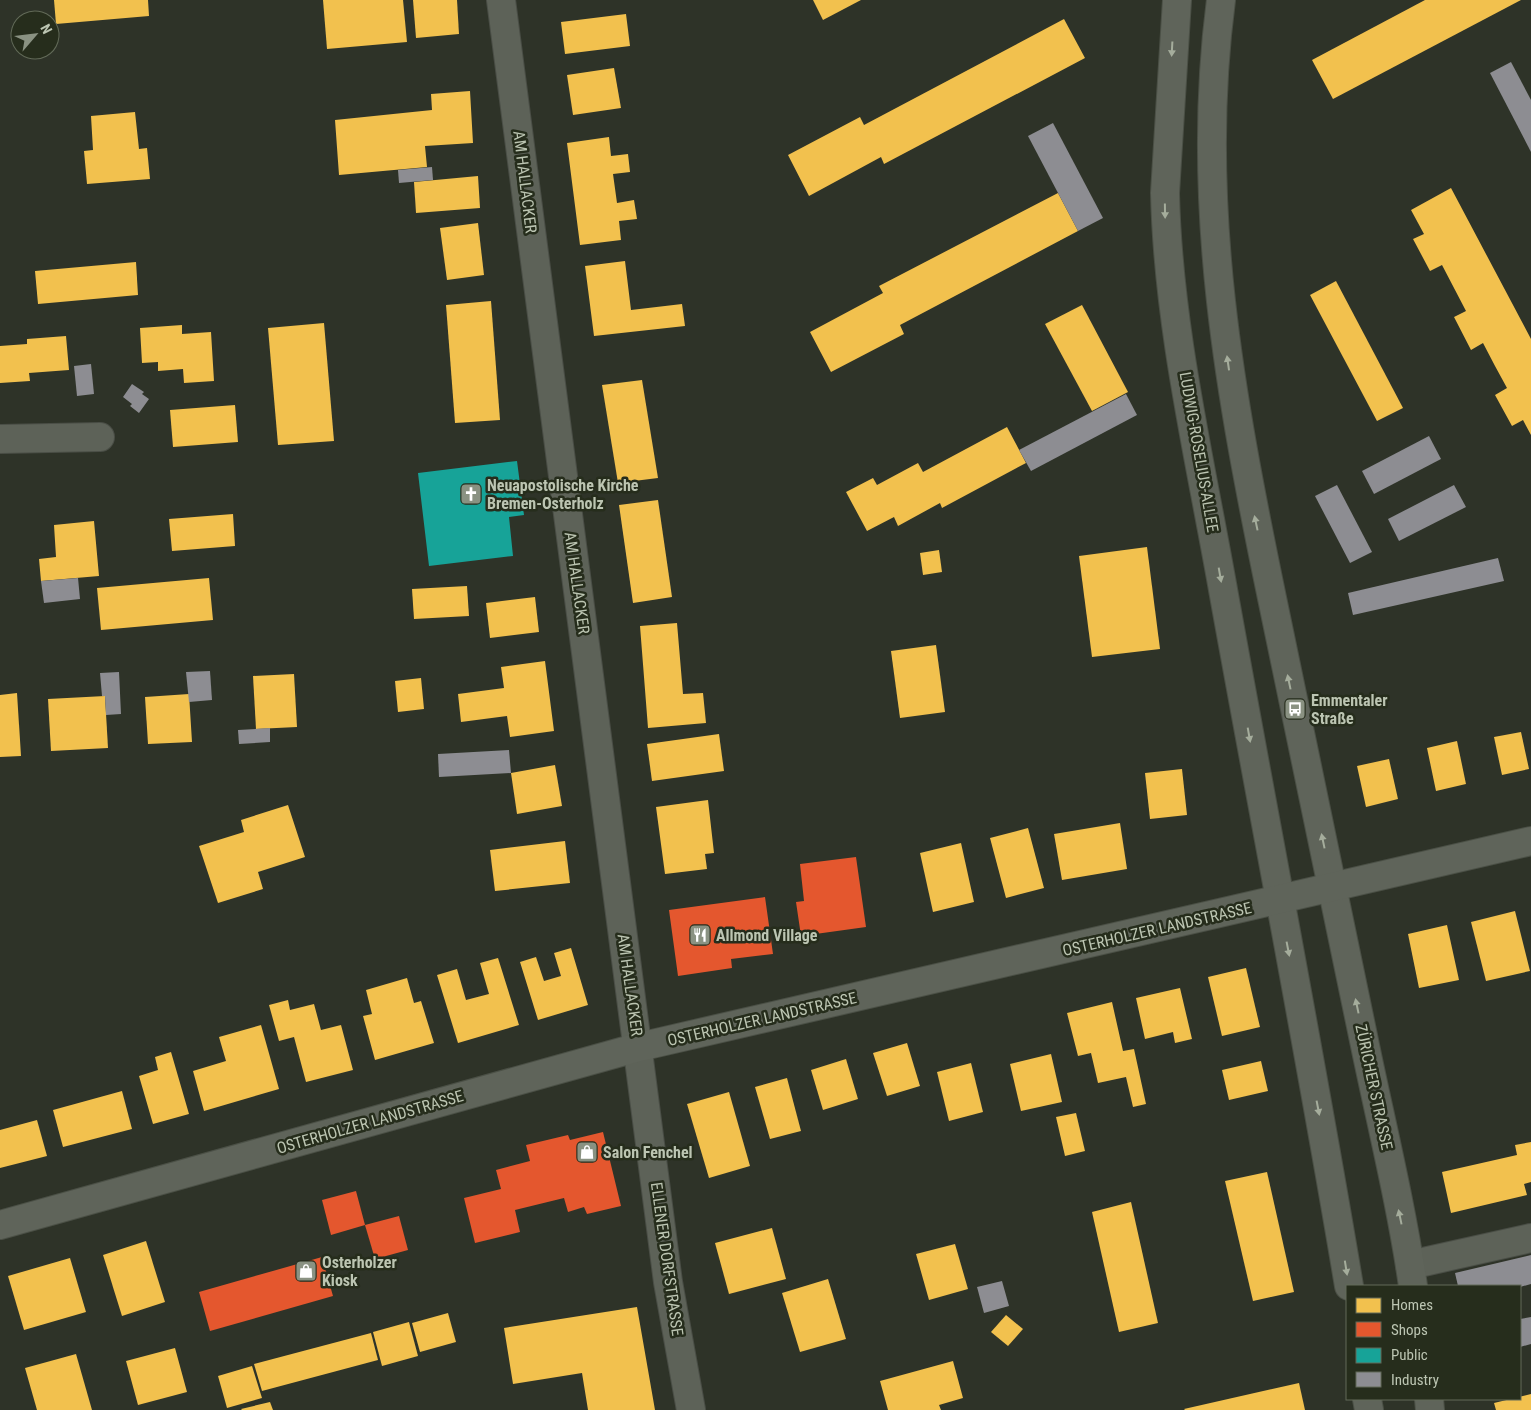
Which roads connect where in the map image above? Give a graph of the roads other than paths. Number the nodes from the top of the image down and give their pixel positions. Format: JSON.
{"nodes":[{"id":1,"x":501,"y":0,"type":"edge"},
{"id":2,"x":1177,"y":0,"type":"edge"},
{"id":3,"x":1221,"y":0,"type":"edge"},
{"id":4,"x":100,"y":437,"type":"dead end"},
{"id":5,"x":0,"y":439,"type":"edge"},
{"id":6,"x":1531,"y":841,"type":"edge"},
{"id":7,"x":1333,"y":888,"type":"junction"},
{"id":8,"x":1279,"y":901,"type":"junction"},
{"id":9,"x":639,"y":1047,"type":"junction"},
{"id":10,"x":0,"y":1226,"type":"edge"},
{"id":11,"x":1531,"y":1238,"type":"edge"},
{"id":12,"x":1411,"y":1275,"type":"edge"},
{"id":13,"x":1349,"y":1285,"type":"edge"},
{"id":14,"x":691,"y":1410,"type":"edge"}],
"edges":[{"from":1,"to":9,"type":"street","name":"AM HALLACKER"},
{"from":2,"to":8,"type":"main road","name":"LUDWIG-ROSELIUS-ALLEE","one_way":true},
{"from":7,"to":3,"type":"main road","one_way":true},
{"from":4,"to":5,"type":"street"},
{"from":6,"to":7,"type":"main road","name":"OSTERHOLZER LANDSTRASSE"},
{"from":7,"to":8,"type":"main road","name":"OSTERHOLZER LANDSTRASSE"},
{"from":12,"to":7,"type":"main road","name":"ZÜRICHER STRASSE","one_way":true},
{"from":8,"to":9,"type":"main road","name":"OSTERHOLZER LANDSTRASSE"},
{"from":8,"to":13,"type":"main road","one_way":true},
{"from":9,"to":10,"type":"main road","name":"OSTERHOLZER LANDSTRASSE"},
{"from":9,"to":14,"type":"street","name":"ELLENER DORFSTRASSE"},
{"from":11,"to":12,"type":"street"}]}
